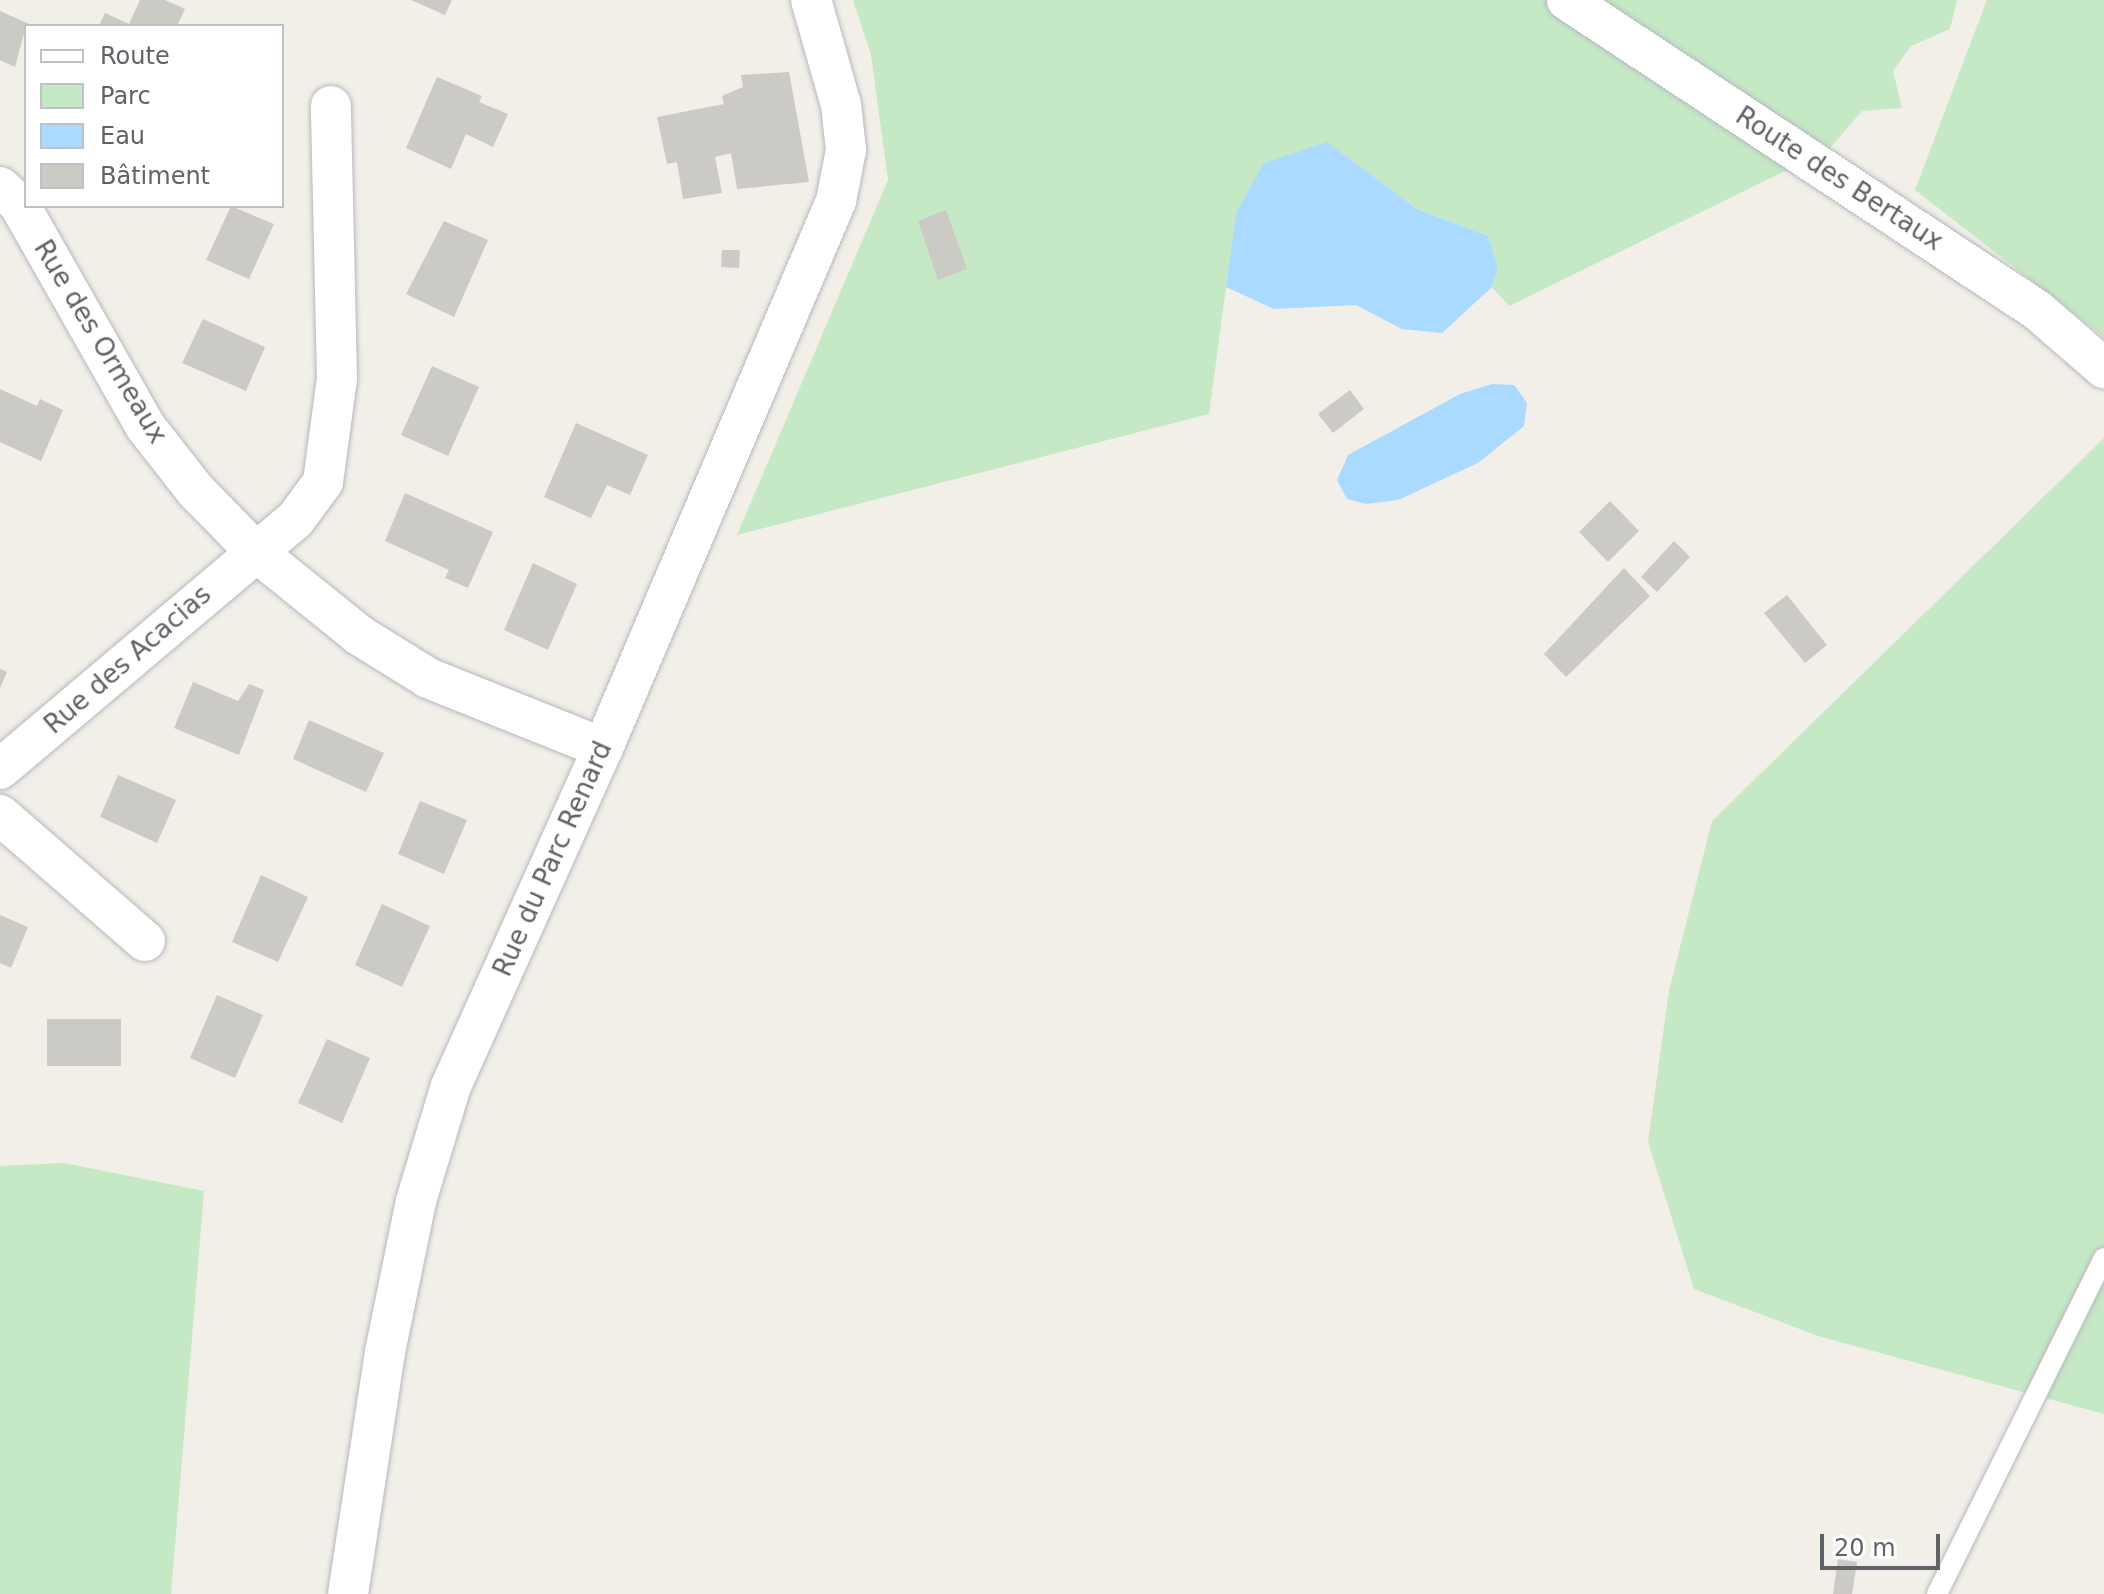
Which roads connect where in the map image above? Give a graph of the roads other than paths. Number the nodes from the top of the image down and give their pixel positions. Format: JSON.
{"nodes":[{"id":1,"x":811,"y":0,"type":"edge"},
{"id":2,"x":1567,"y":0,"type":"edge"},
{"id":3,"x":331,"y":106,"type":"dead end"},
{"id":4,"x":0,"y":187,"type":"edge"},
{"id":5,"x":2104,"y":368,"type":"edge"},
{"id":6,"x":255,"y":551,"type":"junction"},
{"id":7,"x":603,"y":748,"type":"junction"},
{"id":8,"x":0,"y":769,"type":"edge"},
{"id":9,"x":0,"y":815,"type":"edge"},
{"id":10,"x":145,"y":941,"type":"dead end"},
{"id":11,"x":2104,"y":1258,"type":"edge"},
{"id":12,"x":348,"y":1594,"type":"edge"},
{"id":13,"x":1937,"y":1594,"type":"edge"}],
"edges":[{"from":1,"to":7,"type":"street","name":"Rue du Parc Renard"},
{"from":2,"to":5,"type":"street","name":"Route des Bertaux"},
{"from":3,"to":6,"type":"street","name":"Rue des Acacias"},
{"from":4,"to":6,"type":"street","name":"Rue des Ormeaux"},
{"from":6,"to":7,"type":"street","name":"Rue des Ormeaux"},
{"from":6,"to":8,"type":"street","name":"Rue des Acacias"},
{"from":7,"to":12,"type":"street","name":"Rue du Parc Renard"},
{"from":9,"to":10,"type":"street"},
{"from":11,"to":13,"type":"lane"}]}
